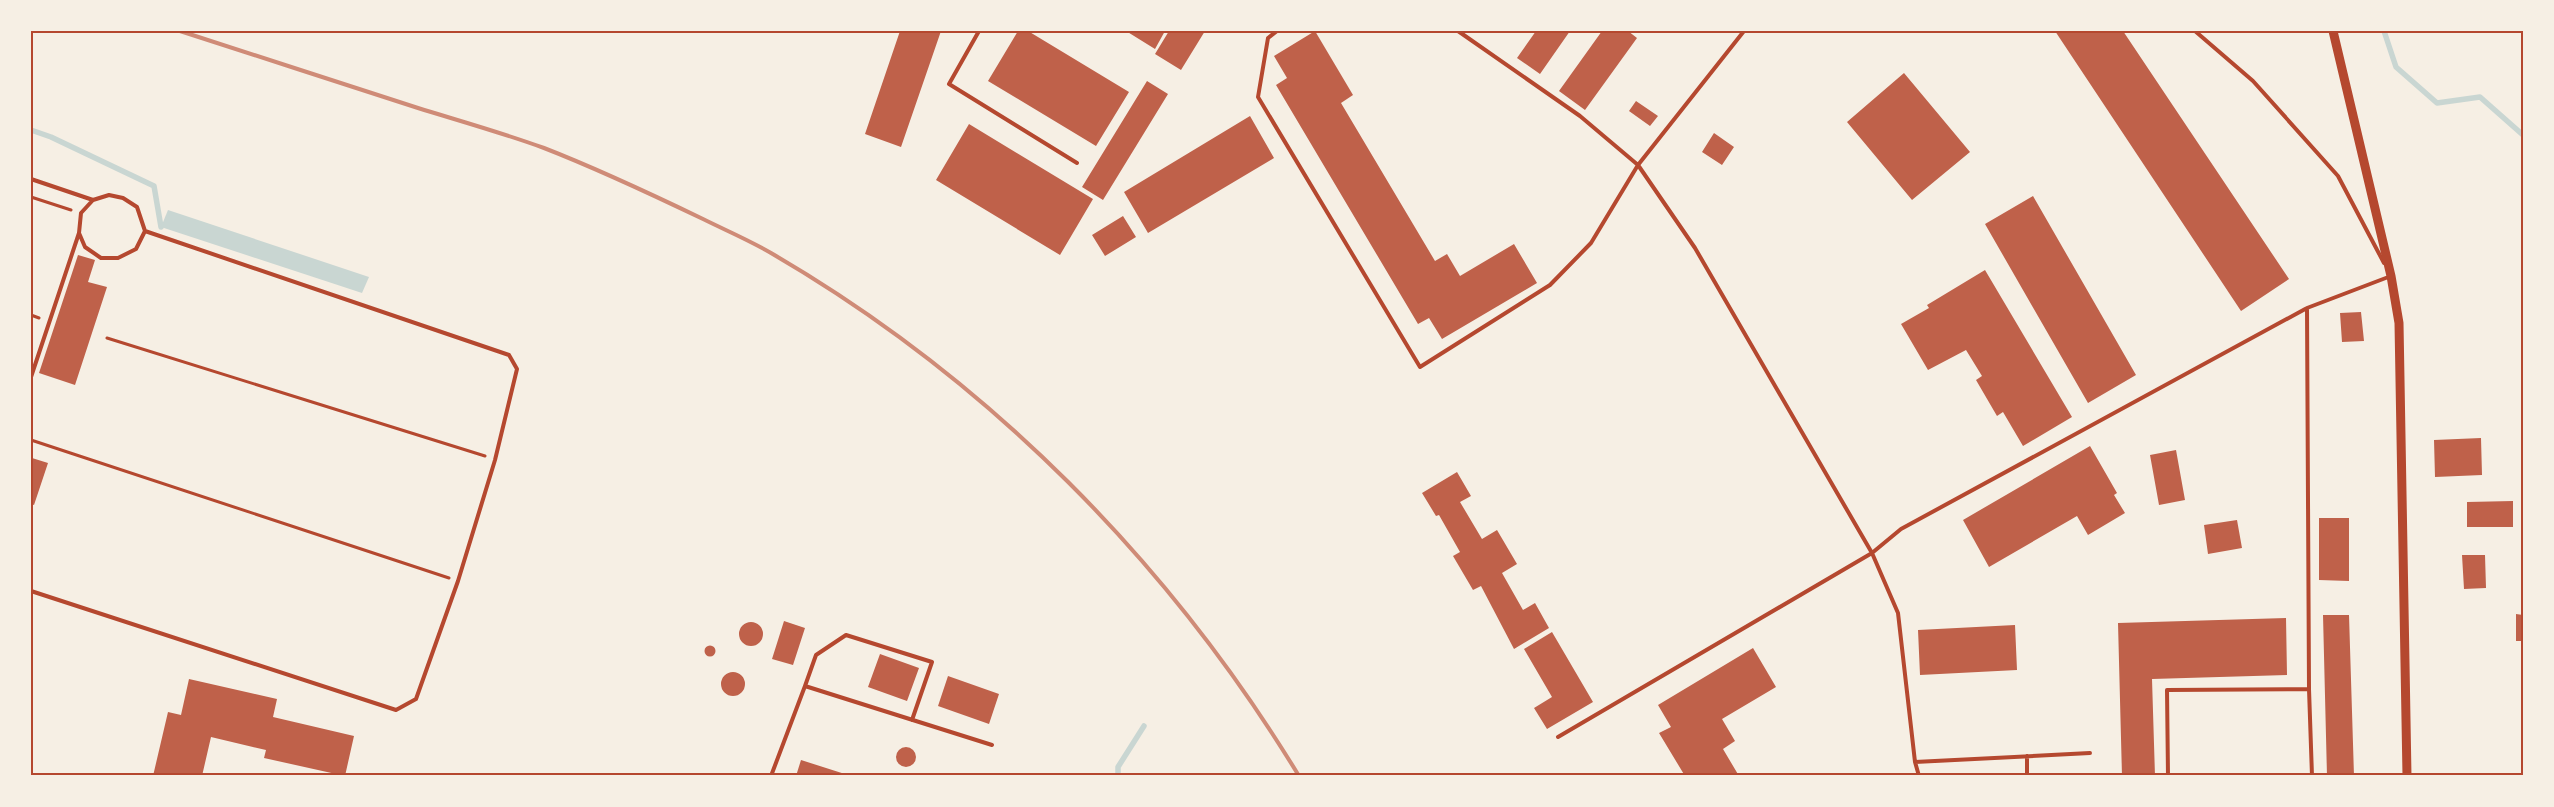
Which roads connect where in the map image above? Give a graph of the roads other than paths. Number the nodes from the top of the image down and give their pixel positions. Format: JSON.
{"nodes":[{"id":1,"x":979,"y":31,"type":"edge"},
{"id":2,"x":1277,"y":31,"type":"edge"},
{"id":3,"x":1458,"y":31,"type":"edge"},
{"id":4,"x":1744,"y":31,"type":"edge"},
{"id":5,"x":2195,"y":31,"type":"edge"},
{"id":6,"x":2333,"y":31,"type":"edge"},
{"id":7,"x":1077,"y":163,"type":"dead end"},
{"id":8,"x":1638,"y":165,"type":"junction"},
{"id":9,"x":31,"y":179,"type":"edge"},
{"id":10,"x":93,"y":200,"type":"junction"},
{"id":11,"x":145,"y":231,"type":"junction"},
{"id":12,"x":79,"y":232,"type":"junction"},
{"id":13,"x":2391,"y":276,"type":"junction"},
{"id":14,"x":2307,"y":308,"type":"junction"},
{"id":15,"x":31,"y":377,"type":"edge"},
{"id":16,"x":1872,"y":552,"type":"junction"},
{"id":17,"x":31,"y":591,"type":"edge"},
{"id":18,"x":805,"y":686,"type":"junction"},
{"id":19,"x":2309,"y":689,"type":"junction"},
{"id":20,"x":912,"y":720,"type":"junction"},
{"id":21,"x":1558,"y":737,"type":"dead end"},
{"id":22,"x":992,"y":745,"type":"dead end"},
{"id":23,"x":2090,"y":752,"type":"dead end"},
{"id":24,"x":2027,"y":756,"type":"junction"},
{"id":25,"x":1915,"y":762,"type":"junction"},
{"id":26,"x":771,"y":776,"type":"edge"},
{"id":27,"x":1919,"y":776,"type":"edge"},
{"id":28,"x":2027,"y":776,"type":"edge"},
{"id":29,"x":2168,"y":776,"type":"edge"},
{"id":30,"x":2312,"y":776,"type":"edge"},
{"id":31,"x":2407,"y":776,"type":"edge"}],
"edges":[{"from":1,"to":7,"type":"lane"},
{"from":2,"to":8,"type":"lane"},
{"from":3,"to":8,"type":"lane"},
{"from":4,"to":8,"type":"lane"},
{"from":5,"to":13,"type":"lane"},
{"from":6,"to":13,"type":"street"},
{"from":8,"to":16,"type":"lane"},
{"from":9,"to":10,"type":"lane"},
{"from":10,"to":11,"type":"lane"},
{"from":10,"to":12,"type":"lane"},
{"from":11,"to":12,"type":"lane"},
{"from":11,"to":17,"type":"lane"},
{"from":12,"to":15,"type":"lane"},
{"from":13,"to":14,"type":"lane"},
{"from":13,"to":31,"type":"street"},
{"from":14,"to":16,"type":"lane"},
{"from":14,"to":19,"type":"lane"},
{"from":16,"to":21,"type":"lane"},
{"from":16,"to":25,"type":"lane"},
{"from":18,"to":20,"type":"lane"},
{"from":18,"to":20,"type":"lane"},
{"from":18,"to":26,"type":"lane"},
{"from":19,"to":29,"type":"lane"},
{"from":19,"to":30,"type":"lane"},
{"from":20,"to":22,"type":"lane"},
{"from":23,"to":24,"type":"lane"},
{"from":24,"to":25,"type":"lane"},
{"from":24,"to":28,"type":"lane"},
{"from":25,"to":27,"type":"lane"}]}
